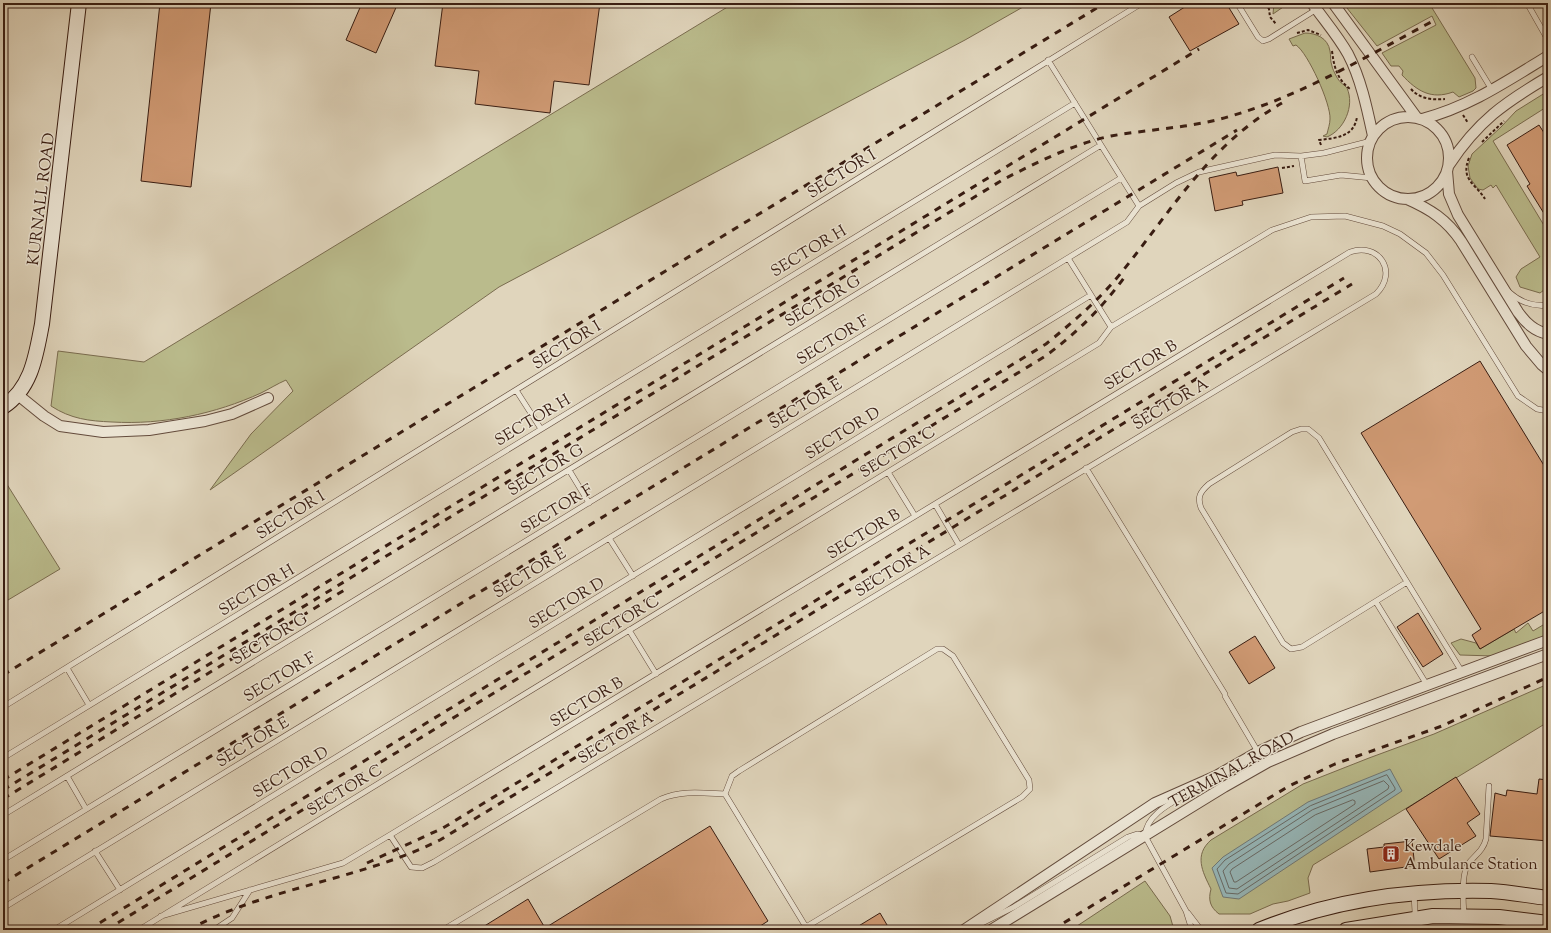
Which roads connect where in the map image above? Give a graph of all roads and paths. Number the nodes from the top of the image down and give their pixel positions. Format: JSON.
{"nodes":[{"id":1,"x":79,"y":3,"type":"edge"},
{"id":2,"x":1142,"y":3,"type":"edge"},
{"id":3,"x":1238,"y":3,"type":"edge"},
{"id":4,"x":1266,"y":3,"type":"edge"},
{"id":5,"x":1333,"y":3,"type":"edge"},
{"id":6,"x":1527,"y":3,"type":"edge"},
{"id":7,"x":1315,"y":6,"type":"edge"},
{"id":8,"x":1282,"y":31,"type":"junction"},
{"id":9,"x":1323,"y":36,"type":"dead end"},
{"id":10,"x":1548,"y":40,"type":"edge"},
{"id":11,"x":1332,"y":49,"type":"dead end"},
{"id":12,"x":1548,"y":56,"type":"edge"},
{"id":13,"x":1472,"y":57,"type":"dead end"},
{"id":14,"x":1048,"y":60,"type":"junction"},
{"id":15,"x":1548,"y":77,"type":"edge"},
{"id":16,"x":1492,"y":90,"type":"junction"},
{"id":17,"x":1354,"y":92,"type":"dead end"},
{"id":18,"x":1074,"y":103,"type":"junction"},
{"id":19,"x":1356,"y":114,"type":"dead end"},
{"id":20,"x":1420,"y":118,"type":"junction"},
{"id":21,"x":1372,"y":138,"type":"junction"},
{"id":22,"x":1101,"y":145,"type":"junction"},
{"id":23,"x":1324,"y":153,"type":"junction"},
{"id":24,"x":1301,"y":156,"type":"junction"},
{"id":25,"x":1303,"y":165,"type":"junction"},
{"id":26,"x":1282,"y":168,"type":"dead end"},
{"id":27,"x":1447,"y":169,"type":"junction"},
{"id":28,"x":1122,"y":178,"type":"junction"},
{"id":29,"x":1372,"y":178,"type":"junction"},
{"id":30,"x":1407,"y":198,"type":"junction"},
{"id":31,"x":1139,"y":206,"type":"junction"},
{"id":32,"x":1350,"y":252,"type":"joint"},
{"id":33,"x":1068,"y":258,"type":"junction"},
{"id":34,"x":1499,"y":281,"type":"junction"},
{"id":35,"x":1091,"y":295,"type":"junction"},
{"id":36,"x":1548,"y":305,"type":"edge"},
{"id":37,"x":1111,"y":327,"type":"junction"},
{"id":38,"x":1548,"y":334,"type":"edge"},
{"id":39,"x":1548,"y":370,"type":"edge"},
{"id":40,"x":516,"y":390,"type":"junction"},
{"id":41,"x":18,"y":395,"type":"junction"},
{"id":42,"x":268,"y":398,"type":"dead end"},
{"id":43,"x":3,"y":407,"type":"edge"},
{"id":44,"x":1548,"y":411,"type":"edge"},
{"id":45,"x":541,"y":429,"type":"junction"},
{"id":46,"x":1086,"y":468,"type":"junction"},
{"id":47,"x":569,"y":470,"type":"junction"},
{"id":48,"x":888,"y":472,"type":"junction"},
{"id":49,"x":589,"y":503,"type":"junction"},
{"id":50,"x":935,"y":504,"type":"junction"},
{"id":51,"x":915,"y":516,"type":"junction"},
{"id":52,"x":609,"y":538,"type":"junction"},
{"id":53,"x":959,"y":545,"type":"junction"},
{"id":54,"x":633,"y":576,"type":"junction"},
{"id":55,"x":1407,"y":582,"type":"junction"},
{"id":56,"x":1376,"y":602,"type":"junction"},
{"id":57,"x":629,"y":630,"type":"junction"},
{"id":58,"x":1548,"y":640,"type":"edge"},
{"id":59,"x":1548,"y":654,"type":"edge"},
{"id":60,"x":67,"y":668,"type":"junction"},
{"id":61,"x":1462,"y":672,"type":"junction"},
{"id":62,"x":656,"y":674,"type":"junction"},
{"id":63,"x":1427,"y":686,"type":"junction"},
{"id":64,"x":89,"y":706,"type":"junction"},
{"id":65,"x":3,"y":707,"type":"edge"},
{"id":66,"x":1258,"y":752,"type":"junction"},
{"id":67,"x":3,"y":758,"type":"edge"},
{"id":68,"x":67,"y":776,"type":"junction"},
{"id":69,"x":1216,"y":776,"type":"junction"},
{"id":70,"x":1490,"y":786,"type":"dead end"},
{"id":71,"x":725,"y":794,"type":"junction"},
{"id":72,"x":86,"y":809,"type":"junction"},
{"id":73,"x":3,"y":815,"type":"edge"},
{"id":74,"x":390,"y":836,"type":"junction"},
{"id":75,"x":1145,"y":836,"type":"junction"},
{"id":76,"x":96,"y":851,"type":"junction"},
{"id":77,"x":3,"y":860,"type":"edge"},
{"id":78,"x":120,"y":890,"type":"junction"},
{"id":79,"x":250,"y":890,"type":"junction"},
{"id":80,"x":1463,"y":891,"type":"junction"},
{"id":81,"x":1414,"y":893,"type":"junction"},
{"id":82,"x":1548,"y":898,"type":"edge"},
{"id":83,"x":3,"y":908,"type":"edge"},
{"id":84,"x":1186,"y":911,"type":"junction"},
{"id":85,"x":161,"y":916,"type":"junction"},
{"id":86,"x":1464,"y":916,"type":"junction"},
{"id":87,"x":1548,"y":923,"type":"edge"},
{"id":88,"x":1415,"y":924,"type":"edge"},
{"id":89,"x":803,"y":928,"type":"edge"},
{"id":90,"x":54,"y":930,"type":"edge"},
{"id":91,"x":139,"y":930,"type":"edge"},
{"id":92,"x":214,"y":930,"type":"edge"},
{"id":93,"x":443,"y":930,"type":"edge"},
{"id":94,"x":964,"y":930,"type":"edge"},
{"id":95,"x":968,"y":930,"type":"edge"},
{"id":96,"x":991,"y":930,"type":"edge"},
{"id":97,"x":1192,"y":930,"type":"edge"},
{"id":98,"x":1201,"y":930,"type":"edge"},
{"id":99,"x":1259,"y":930,"type":"edge"},
{"id":100,"x":1346,"y":930,"type":"edge"}],
"edges":[{"from":1,"to":41,"type":"main road","name":"KURNALL ROAD"},
{"from":2,"to":14,"type":"lane","name":"SECTOR I"},
{"from":3,"to":8,"type":"lane"},
{"from":4,"to":8,"type":"path"},
{"from":5,"to":20,"type":"street"},
{"from":6,"to":10,"type":"lane"},
{"from":7,"to":8,"type":"lane"},
{"from":7,"to":21,"type":"street"},
{"from":8,"to":9,"type":"path"},
{"from":11,"to":17,"type":"path"},
{"from":12,"to":16,"type":"street"},
{"from":13,"to":16,"type":"lane"},
{"from":14,"to":18,"type":"lane"},
{"from":14,"to":40,"type":"lane","name":"SECTOR I"},
{"from":15,"to":27,"type":"street"},
{"from":16,"to":20,"type":"street"},
{"from":18,"to":22,"type":"lane"},
{"from":18,"to":45,"type":"lane","name":"SECTOR H"},
{"from":19,"to":23,"type":"path"},
{"from":20,"to":21,"type":"street"},
{"from":20,"to":27,"type":"street"},
{"from":21,"to":23,"type":"lane"},
{"from":21,"to":29,"type":"street"},
{"from":22,"to":28,"type":"lane"},
{"from":22,"to":47,"type":"lane","name":"SECTOR G"},
{"from":23,"to":24,"type":"lane"},
{"from":24,"to":25,"type":"lane"},
{"from":24,"to":31,"type":"lane"},
{"from":25,"to":26,"type":"path"},
{"from":25,"to":29,"type":"lane"},
{"from":27,"to":30,"type":"street"},
{"from":27,"to":34,"type":"street"},
{"from":28,"to":31,"type":"lane"},
{"from":28,"to":49,"type":"lane","name":"SECTOR F"},
{"from":29,"to":30,"type":"street"},
{"from":30,"to":39,"type":"street"},
{"from":31,"to":33,"type":"lane","name":"SECTOR E"},
{"from":32,"to":46,"type":"lane","name":"SECTOR A"},
{"from":32,"to":50,"type":"lane","name":"SECTOR B"},
{"from":33,"to":35,"type":"lane"},
{"from":33,"to":52,"type":"lane","name":"SECTOR E"},
{"from":34,"to":36,"type":"lane"},
{"from":34,"to":38,"type":"street"},
{"from":35,"to":37,"type":"lane"},
{"from":35,"to":54,"type":"lane","name":"SECTOR D"},
{"from":37,"to":44,"type":"lane"},
{"from":37,"to":48,"type":"lane","name":"SECTOR C"},
{"from":40,"to":45,"type":"lane"},
{"from":40,"to":60,"type":"lane","name":"SECTOR I"},
{"from":41,"to":42,"type":"street"},
{"from":41,"to":43,"type":"main road"},
{"from":45,"to":64,"type":"lane","name":"SECTOR H"},
{"from":46,"to":53,"type":"lane","name":"SECTOR A"},
{"from":46,"to":66,"type":"lane"},
{"from":47,"to":49,"type":"lane"},
{"from":47,"to":68,"type":"lane","name":"SECTOR G"},
{"from":48,"to":51,"type":"lane"},
{"from":48,"to":57,"type":"lane","name":"SECTOR C"},
{"from":49,"to":72,"type":"lane","name":"SECTOR F"},
{"from":50,"to":51,"type":"lane","name":"SECTOR B"},
{"from":50,"to":53,"type":"lane"},
{"from":51,"to":62,"type":"lane","name":"SECTOR B"},
{"from":52,"to":54,"type":"lane"},
{"from":52,"to":76,"type":"lane","name":"SECTOR E"},
{"from":53,"to":74,"type":"lane","name":"SECTOR A"},
{"from":54,"to":78,"type":"lane","name":"SECTOR D"},
{"from":55,"to":56,"type":"lane"},
{"from":55,"to":56,"type":"lane"},
{"from":55,"to":61,"type":"lane"},
{"from":56,"to":63,"type":"lane"},
{"from":57,"to":62,"type":"lane"},
{"from":57,"to":85,"type":"lane","name":"SECTOR C"},
{"from":58,"to":61,"type":"street"},
{"from":59,"to":75,"type":"street","name":"TERMINAL ROAD"},
{"from":60,"to":64,"type":"lane"},
{"from":60,"to":65,"type":"lane","name":"SECTOR I"},
{"from":61,"to":63,"type":"street"},
{"from":62,"to":74,"type":"lane","name":"SECTOR B"},
{"from":63,"to":66,"type":"street"},
{"from":64,"to":67,"type":"lane","name":"SECTOR H"},
{"from":66,"to":69,"type":"street"},
{"from":68,"to":72,"type":"lane"},
{"from":68,"to":73,"type":"lane","name":"SECTOR G"},
{"from":69,"to":75,"type":"lane"},
{"from":69,"to":94,"type":"street"},
{"from":70,"to":80,"type":"lane"},
{"from":71,"to":89,"type":"lane"},
{"from":71,"to":89,"type":"lane"},
{"from":71,"to":93,"type":"lane"},
{"from":72,"to":77,"type":"lane","name":"SECTOR F"},
{"from":74,"to":79,"type":"lane","name":"SECTOR B"},
{"from":75,"to":84,"type":"lane"},
{"from":75,"to":95,"type":"lane"},
{"from":75,"to":96,"type":"street","name":"TERMINAL ROAD"},
{"from":76,"to":78,"type":"lane"},
{"from":76,"to":83,"type":"lane","name":"SECTOR E"},
{"from":78,"to":90,"type":"lane","name":"SECTOR D"},
{"from":79,"to":85,"type":"lane","name":"SECTOR B"},
{"from":79,"to":92,"type":"lane"},
{"from":80,"to":81,"type":"main road"},
{"from":80,"to":82,"type":"main road"},
{"from":80,"to":86,"type":"lane"},
{"from":81,"to":88,"type":"lane"},
{"from":81,"to":99,"type":"main road"},
{"from":84,"to":97,"type":"lane"},
{"from":84,"to":98,"type":"lane"},
{"from":85,"to":91,"type":"lane","name":"SECTOR C"},
{"from":86,"to":87,"type":"main road"},
{"from":86,"to":88,"type":"main road"},
{"from":88,"to":100,"type":"main road"}]}
